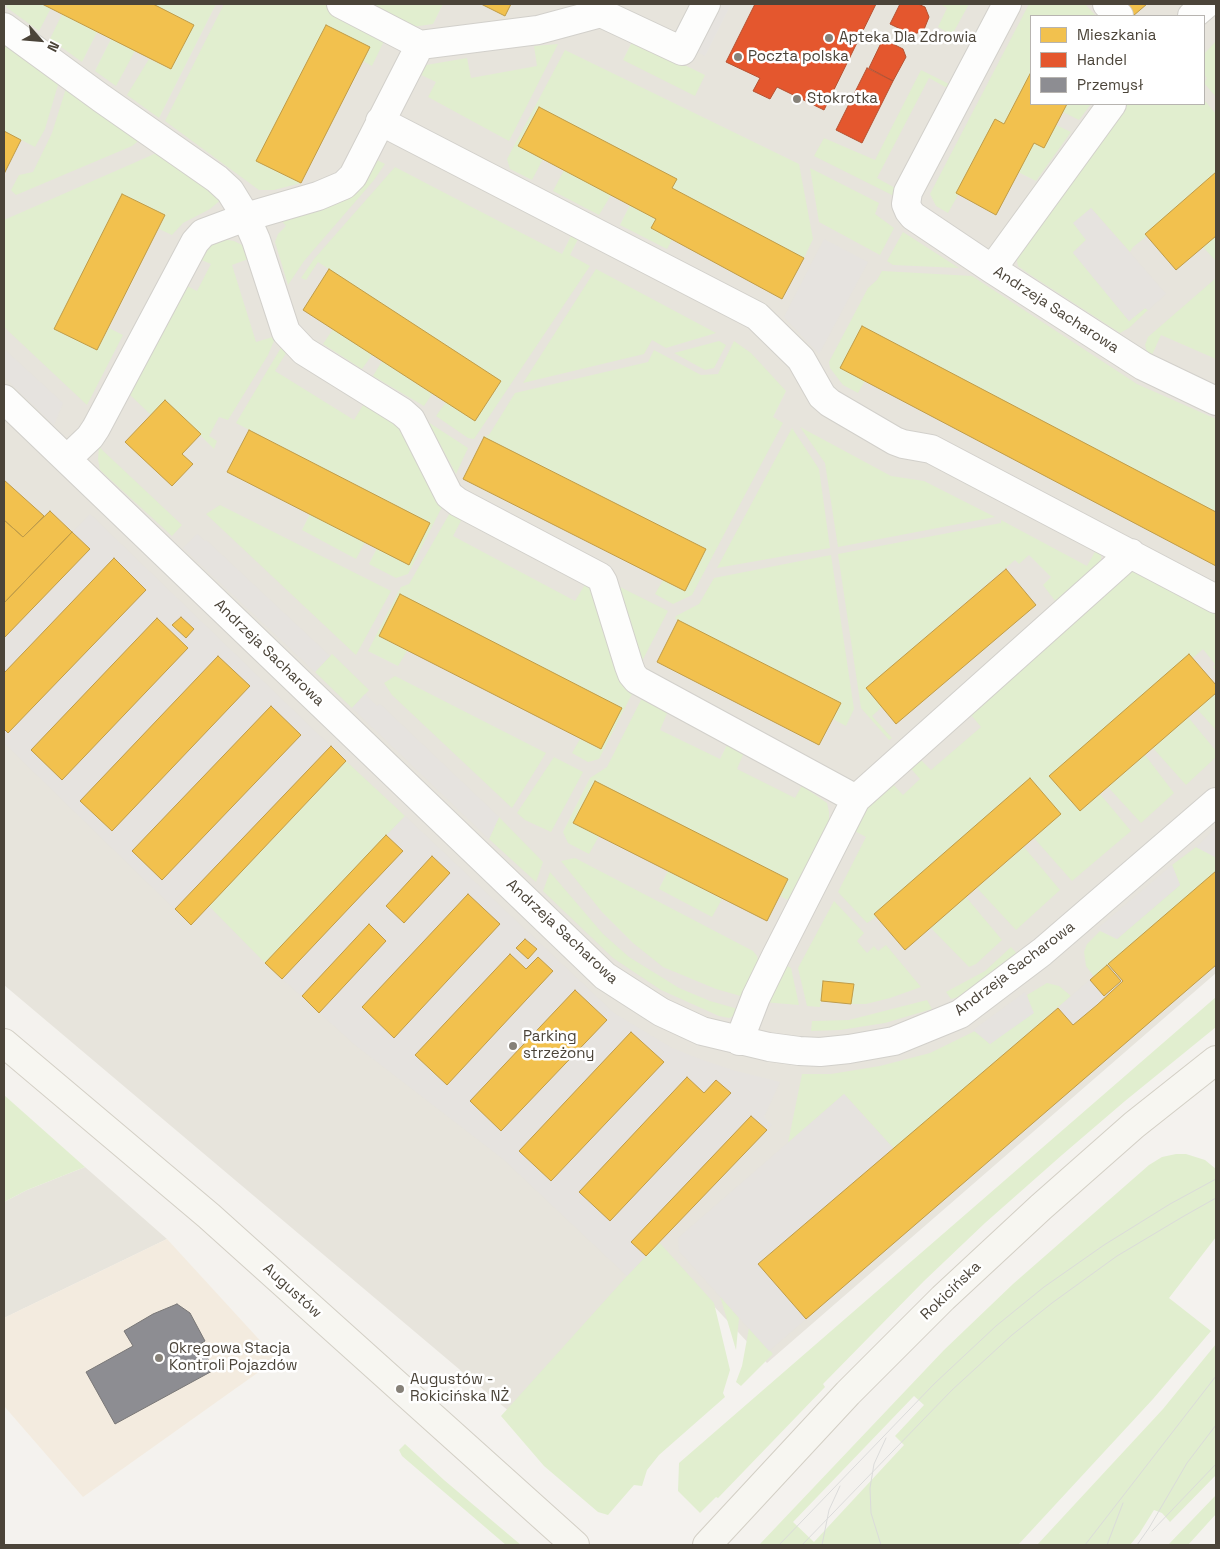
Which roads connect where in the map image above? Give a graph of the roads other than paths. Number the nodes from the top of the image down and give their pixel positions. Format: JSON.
{"nodes":[{"id":1,"x":341,"y":4,"type":"edge"},
{"id":2,"x":552,"y":4,"type":"edge"},
{"id":3,"x":706,"y":4,"type":"edge"},
{"id":4,"x":1007,"y":4,"type":"edge"},
{"id":5,"x":1107,"y":4,"type":"edge"},
{"id":6,"x":1206,"y":4,"type":"edge"},
{"id":7,"x":1118,"y":15,"type":"edge"},
{"id":8,"x":1193,"y":15,"type":"edge"},
{"id":9,"x":4,"y":27,"type":"edge"},
{"id":10,"x":538,"y":30,"type":"junction"},
{"id":11,"x":420,"y":45,"type":"junction"},
{"id":12,"x":1111,"y":105,"type":"edge"},
{"id":13,"x":380,"y":121,"type":"junction"},
{"id":14,"x":246,"y":217,"type":"junction"},
{"id":15,"x":992,"y":269,"type":"junction"},
{"id":16,"x":4,"y":399,"type":"edge"},
{"id":17,"x":1216,"y":400,"type":"edge"},
{"id":18,"x":67,"y":459,"type":"junction"},
{"id":19,"x":1131,"y":553,"type":"junction"},
{"id":20,"x":1216,"y":599,"type":"edge"},
{"id":21,"x":856,"y":798,"type":"junction"},
{"id":22,"x":1216,"y":802,"type":"edge"},
{"id":23,"x":739,"y":1041,"type":"junction"},
{"id":24,"x":4,"y":1042,"type":"edge"},
{"id":25,"x":1216,"y":1060,"type":"edge"},
{"id":26,"x":575,"y":1545,"type":"edge"},
{"id":27,"x":707,"y":1545,"type":"edge"}],
"edges":[{"from":1,"to":11,"type":"street"},
{"from":2,"to":10,"type":"street"},
{"from":3,"to":10,"type":"street"},
{"from":4,"to":15,"type":"street","name":"Andrzeja Sacharowa"},
{"from":5,"to":7,"type":"street"},
{"from":6,"to":8,"type":"street"},
{"from":9,"to":14,"type":"street"},
{"from":10,"to":11,"type":"street"},
{"from":11,"to":13,"type":"street"},
{"from":12,"to":15,"type":"street"},
{"from":13,"to":14,"type":"street"},
{"from":13,"to":19,"type":"street"},
{"from":14,"to":18,"type":"street"},
{"from":14,"to":21,"type":"street"},
{"from":15,"to":17,"type":"street","name":"Andrzeja Sacharowa"},
{"from":16,"to":18,"type":"street","name":"Andrzeja Sacharowa"},
{"from":18,"to":23,"type":"street","name":"Andrzeja Sacharowa"},
{"from":19,"to":20,"type":"street"},
{"from":19,"to":21,"type":"street"},
{"from":21,"to":23,"type":"street"},
{"from":22,"to":23,"type":"street","name":"Andrzeja Sacharowa"},
{"from":24,"to":26,"type":"street","name":"Augustów"},
{"from":25,"to":27,"type":"street","name":"Rokicińska"}]}
